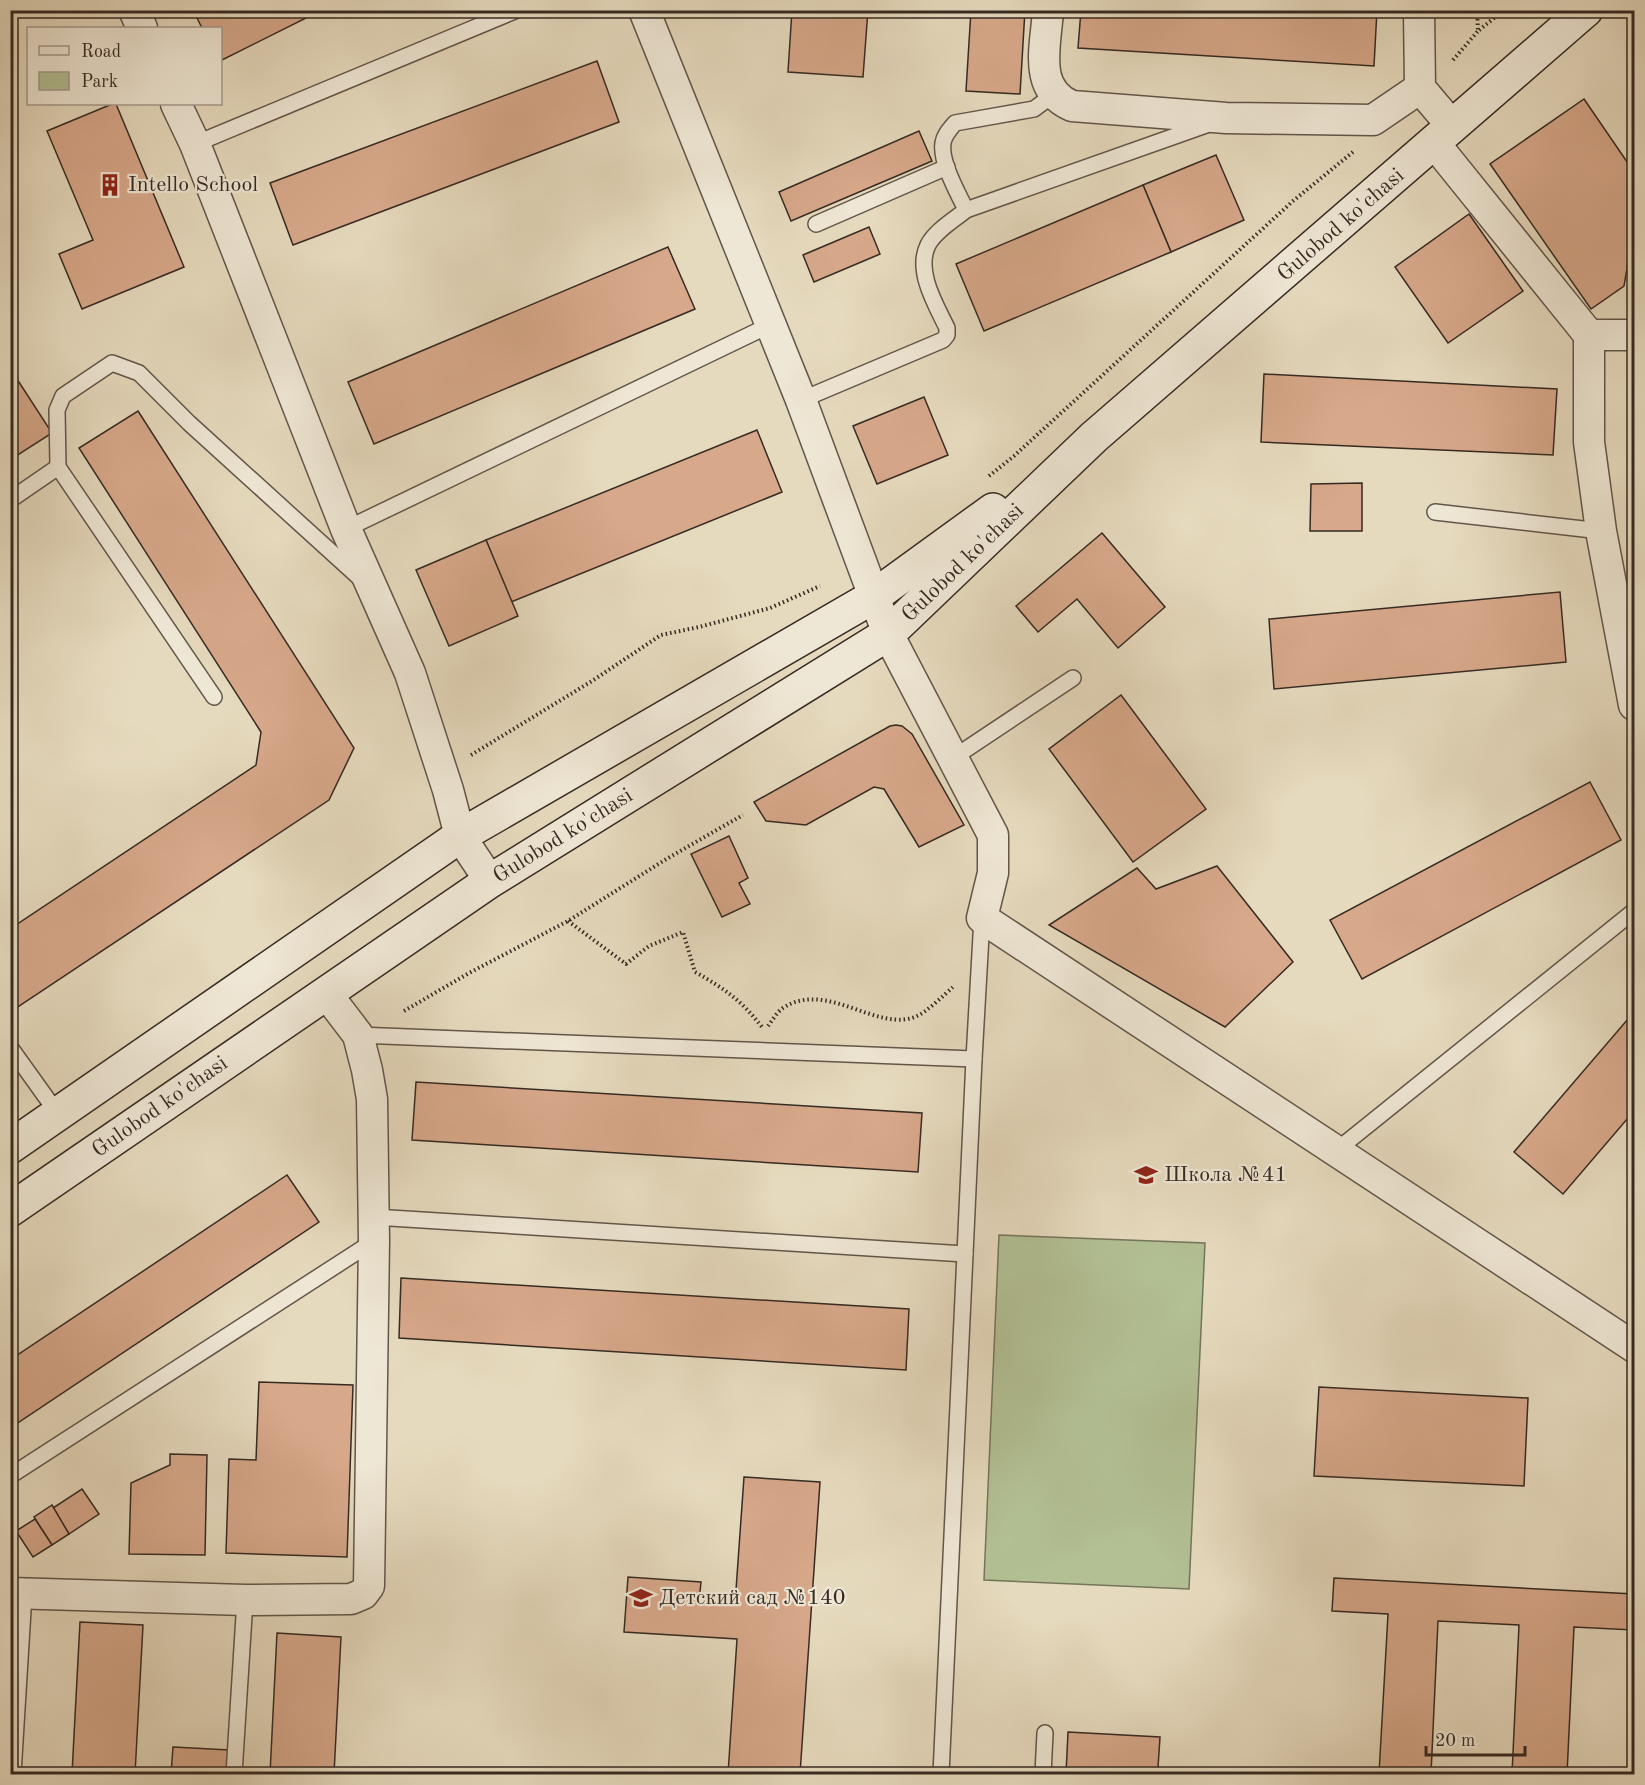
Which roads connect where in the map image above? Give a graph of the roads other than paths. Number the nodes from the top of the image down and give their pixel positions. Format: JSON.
{"nodes":[{"id":1,"x":134,"y":10,"type":"edge"},
{"id":2,"x":516,"y":10,"type":"edge"},
{"id":3,"x":644,"y":10,"type":"edge"},
{"id":4,"x":1048,"y":10,"type":"edge"},
{"id":5,"x":1419,"y":10,"type":"edge"},
{"id":6,"x":1586,"y":10,"type":"edge"},
{"id":7,"x":142,"y":27,"type":"edge"},
{"id":8,"x":1422,"y":90,"type":"junction"},
{"id":9,"x":1053,"y":95,"type":"junction"},
{"id":10,"x":176,"y":105,"type":"edge"},
{"id":11,"x":1226,"y":118,"type":"junction"},
{"id":12,"x":1444,"y":136,"type":"junction"},
{"id":13,"x":195,"y":144,"type":"junction"},
{"id":14,"x":947,"y":167,"type":"junction"},
{"id":15,"x":966,"y":210,"type":"junction"},
{"id":16,"x":816,"y":224,"type":"dead end"},
{"id":17,"x":770,"y":325,"type":"junction"},
{"id":18,"x":1589,"y":335,"type":"junction"},
{"id":19,"x":1635,"y":335,"type":"edge"},
{"id":20,"x":801,"y":400,"type":"junction"},
{"id":21,"x":1094,"y":437,"type":"junction"},
{"id":22,"x":58,"y":467,"type":"junction"},
{"id":23,"x":10,"y":500,"type":"edge"},
{"id":24,"x":1436,"y":512,"type":"dead end"},
{"id":25,"x":346,"y":529,"type":"junction"},
{"id":26,"x":1601,"y":531,"type":"junction"},
{"id":27,"x":375,"y":593,"type":"junction"},
{"id":28,"x":873,"y":597,"type":"junction"},
{"id":29,"x":888,"y":634,"type":"junction"},
{"id":30,"x":1073,"y":678,"type":"dead end"},
{"id":31,"x":214,"y":697,"type":"dead end"},
{"id":32,"x":1635,"y":705,"type":"edge"},
{"id":33,"x":953,"y":758,"type":"junction"},
{"id":34,"x":460,"y":836,"type":"junction"},
{"id":35,"x":490,"y":881,"type":"junction"},
{"id":36,"x":1635,"y":911,"type":"edge"},
{"id":37,"x":982,"y":918,"type":"junction"},
{"id":38,"x":326,"y":993,"type":"junction"},
{"id":39,"x":364,"y":1035,"type":"junction"},
{"id":40,"x":10,"y":1047,"type":"edge"},
{"id":41,"x":974,"y":1059,"type":"junction"},
{"id":42,"x":58,"y":1114,"type":"junction"},
{"id":43,"x":10,"y":1147,"type":"edge"},
{"id":44,"x":1336,"y":1150,"type":"junction"},
{"id":45,"x":10,"y":1210,"type":"edge"},
{"id":46,"x":374,"y":1229,"type":"junction"},
{"id":47,"x":965,"y":1254,"type":"junction"},
{"id":48,"x":1635,"y":1347,"type":"edge"},
{"id":49,"x":10,"y":1476,"type":"edge"},
{"id":50,"x":17,"y":1594,"type":"edge"},
{"id":51,"x":245,"y":1600,"type":"junction"},
{"id":52,"x":1045,"y":1733,"type":"dead end"},
{"id":53,"x":13,"y":1774,"type":"edge"},
{"id":54,"x":234,"y":1774,"type":"edge"},
{"id":55,"x":941,"y":1774,"type":"edge"},
{"id":56,"x":1043,"y":1774,"type":"edge"}],
"edges":[{"from":1,"to":7,"type":"street"},
{"from":2,"to":13,"type":"lane"},
{"from":3,"to":17,"type":"street"},
{"from":4,"to":9,"type":"street"},
{"from":5,"to":8,"type":"street"},
{"from":6,"to":12,"type":"street","name":"Gulobod ko'chasi"},
{"from":8,"to":11,"type":"street"},
{"from":8,"to":12,"type":"street"},
{"from":9,"to":11,"type":"street"},
{"from":9,"to":14,"type":"lane"},
{"from":10,"to":13,"type":"street"},
{"from":11,"to":15,"type":"lane"},
{"from":12,"to":18,"type":"street"},
{"from":12,"to":21,"type":"street","name":"Gulobod ko'chasi"},
{"from":13,"to":25,"type":"street"},
{"from":14,"to":15,"type":"lane"},
{"from":14,"to":16,"type":"lane"},
{"from":15,"to":20,"type":"lane"},
{"from":17,"to":20,"type":"street"},
{"from":17,"to":25,"type":"lane"},
{"from":18,"to":19,"type":"street"},
{"from":18,"to":26,"type":"street"},
{"from":20,"to":28,"type":"street"},
{"from":21,"to":28,"type":"street","name":"Gulobod ko'chasi"},
{"from":21,"to":29,"type":"street","name":"Gulobod ko'chasi"},
{"from":22,"to":23,"type":"lane"},
{"from":22,"to":27,"type":"lane"},
{"from":22,"to":31,"type":"lane"},
{"from":24,"to":26,"type":"lane"},
{"from":25,"to":27,"type":"street"},
{"from":26,"to":32,"type":"street"},
{"from":27,"to":34,"type":"street"},
{"from":28,"to":29,"type":"street"},
{"from":28,"to":34,"type":"street","name":"Gulobod ko'chasi"},
{"from":29,"to":33,"type":"street"},
{"from":29,"to":35,"type":"street","name":"Gulobod ko'chasi"},
{"from":30,"to":33,"type":"lane"},
{"from":33,"to":37,"type":"street"},
{"from":34,"to":35,"type":"street"},
{"from":34,"to":42,"type":"street","name":"Gulobod ko'chasi"},
{"from":35,"to":38,"type":"street","name":"Gulobod ko'chasi"},
{"from":36,"to":44,"type":"lane"},
{"from":37,"to":41,"type":"lane"},
{"from":37,"to":44,"type":"street"},
{"from":38,"to":39,"type":"street"},
{"from":38,"to":45,"type":"street","name":"Gulobod ko'chasi"},
{"from":39,"to":41,"type":"lane"},
{"from":39,"to":46,"type":"street"},
{"from":40,"to":42,"type":"lane"},
{"from":41,"to":47,"type":"lane"},
{"from":42,"to":43,"type":"street","name":"Gulobod ko'chasi"},
{"from":44,"to":48,"type":"street"},
{"from":46,"to":47,"type":"lane"},
{"from":46,"to":49,"type":"lane"},
{"from":46,"to":51,"type":"street"},
{"from":47,"to":55,"type":"lane"},
{"from":50,"to":51,"type":"street"},
{"from":50,"to":53,"type":"lane"},
{"from":51,"to":54,"type":"lane"},
{"from":52,"to":56,"type":"lane"}]}
